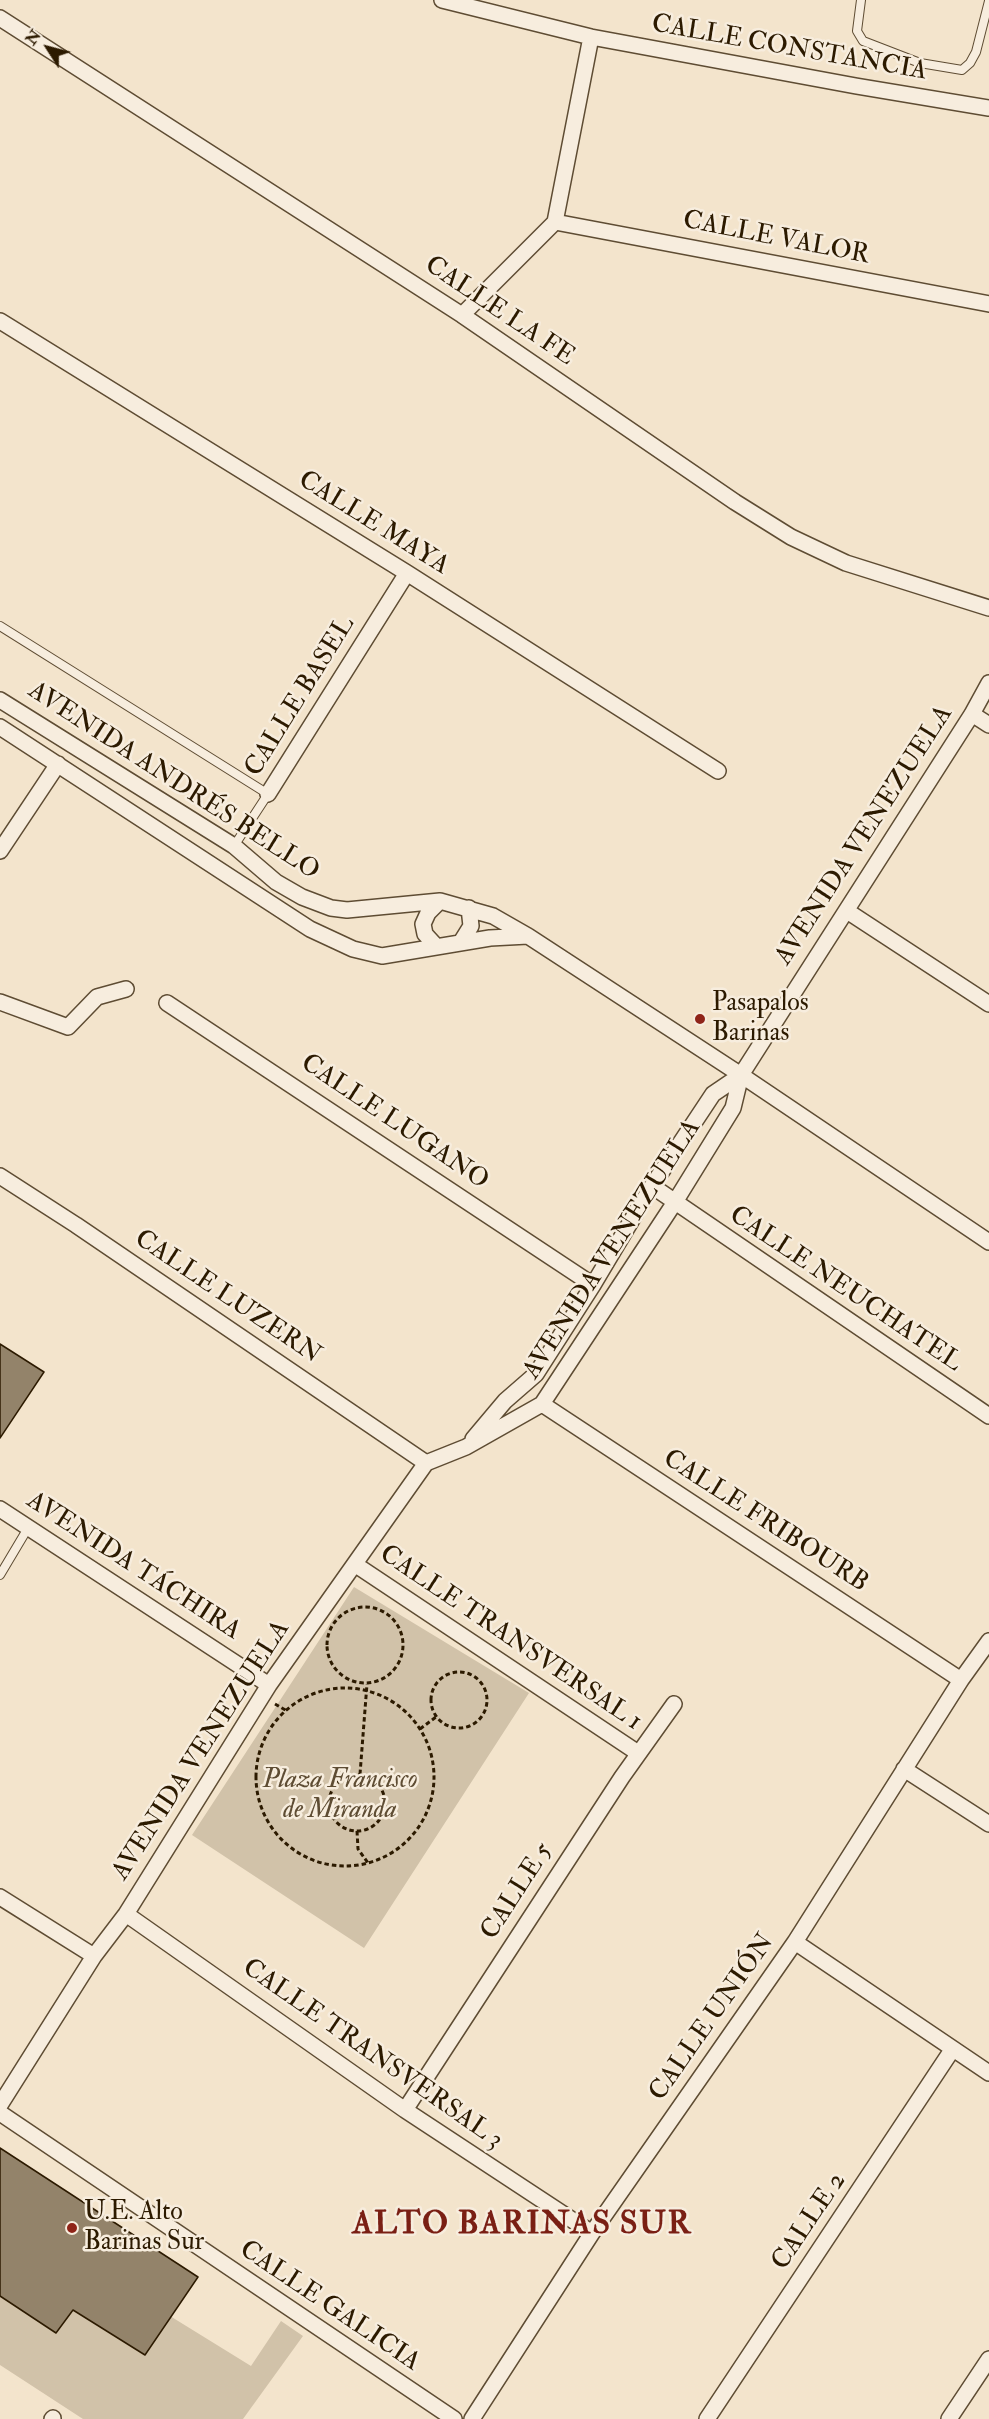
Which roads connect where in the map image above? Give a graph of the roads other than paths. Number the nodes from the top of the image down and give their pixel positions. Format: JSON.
{"nodes":[{"id":1,"x":441,"y":0,"type":"edge"},
{"id":2,"x":861,"y":0,"type":"edge"},
{"id":3,"x":989,"y":1,"type":"edge"},
{"id":4,"x":0,"y":18,"type":"edge"},
{"id":5,"x":591,"y":37,"type":"junction"},
{"id":6,"x":989,"y":108,"type":"edge"},
{"id":7,"x":555,"y":222,"type":"junction"},
{"id":8,"x":989,"y":304,"type":"edge"},
{"id":9,"x":462,"y":315,"type":"junction"},
{"id":10,"x":0,"y":321,"type":"edge"},
{"id":11,"x":407,"y":573,"type":"junction"},
{"id":12,"x":989,"y":608,"type":"edge"},
{"id":13,"x":0,"y":626,"type":"edge"},
{"id":14,"x":989,"y":682,"type":"edge"},
{"id":15,"x":0,"y":700,"type":"edge"},
{"id":16,"x":972,"y":714,"type":"junction"},
{"id":17,"x":989,"y":725,"type":"edge"},
{"id":18,"x":0,"y":727,"type":"edge"},
{"id":19,"x":58,"y":764,"type":"junction"},
{"id":20,"x":718,"y":771,"type":"dead end"},
{"id":21,"x":268,"y":794,"type":"junction"},
{"id":22,"x":234,"y":846,"type":"junction"},
{"id":23,"x":0,"y":851,"type":"edge"},
{"id":24,"x":440,"y":901,"type":"junction"},
{"id":25,"x":469,"y":908,"type":"junction"},
{"id":26,"x":847,"y":911,"type":"junction"},
{"id":27,"x":528,"y":936,"type":"junction"},
{"id":28,"x":461,"y":942,"type":"junction"},
{"id":29,"x":436,"y":946,"type":"junction"},
{"id":30,"x":126,"y":989,"type":"dead end"},
{"id":31,"x":0,"y":1002,"type":"edge"},
{"id":32,"x":167,"y":1003,"type":"dead end"},
{"id":33,"x":989,"y":1004,"type":"edge"},
{"id":34,"x":741,"y":1075,"type":"junction"},
{"id":35,"x":0,"y":1176,"type":"edge"},
{"id":36,"x":652,"y":1186,"type":"junction"},
{"id":37,"x":675,"y":1202,"type":"junction"},
{"id":38,"x":989,"y":1242,"type":"edge"},
{"id":39,"x":593,"y":1285,"type":"junction"},
{"id":40,"x":542,"y":1404,"type":"junction"},
{"id":41,"x":989,"y":1416,"type":"edge"},
{"id":42,"x":466,"y":1446,"type":"junction"},
{"id":43,"x":426,"y":1463,"type":"junction"},
{"id":44,"x":0,"y":1509,"type":"edge"},
{"id":45,"x":28,"y":1528,"type":"junction"},
{"id":46,"x":356,"y":1565,"type":"junction"},
{"id":47,"x":0,"y":1575,"type":"edge"},
{"id":48,"x":989,"y":1641,"type":"edge"},
{"id":49,"x":961,"y":1680,"type":"junction"},
{"id":50,"x":269,"y":1685,"type":"junction"},
{"id":51,"x":674,"y":1704,"type":"dead end"},
{"id":52,"x":638,"y":1753,"type":"junction"},
{"id":53,"x":904,"y":1769,"type":"junction"},
{"id":54,"x":989,"y":1824,"type":"edge"},
{"id":55,"x":0,"y":1897,"type":"edge"},
{"id":56,"x":126,"y":1914,"type":"junction"},
{"id":57,"x":795,"y":1942,"type":"junction"},
{"id":58,"x":94,"y":1956,"type":"junction"},
{"id":59,"x":952,"y":2050,"type":"junction"},
{"id":60,"x":989,"y":2073,"type":"edge"},
{"id":61,"x":0,"y":2105,"type":"edge"},
{"id":62,"x":405,"y":2110,"type":"junction"},
{"id":63,"x":0,"y":2113,"type":"edge"},
{"id":64,"x":592,"y":2233,"type":"junction"},
{"id":65,"x":989,"y":2359,"type":"edge"},
{"id":66,"x":454,"y":2419,"type":"edge"},
{"id":67,"x":472,"y":2419,"type":"edge"},
{"id":68,"x":707,"y":2419,"type":"edge"},
{"id":69,"x":949,"y":2419,"type":"edge"}],
"edges":[{"from":1,"to":5,"type":"street","name":"CALLE CONSTANCIA"},
{"from":2,"to":3,"type":"lane"},
{"from":4,"to":9,"type":"street","name":"CALLE LA FE"},
{"from":5,"to":6,"type":"street","name":"CALLE CONSTANCIA"},
{"from":5,"to":7,"type":"street"},
{"from":7,"to":8,"type":"street","name":"CALLE VALOR"},
{"from":7,"to":9,"type":"street"},
{"from":9,"to":12,"type":"street","name":"CALLE LA FE"},
{"from":10,"to":11,"type":"street","name":"CALLE MAYA"},
{"from":11,"to":20,"type":"street","name":"CALLE MAYA"},
{"from":11,"to":21,"type":"street","name":"CALLE BASEL"},
{"from":13,"to":21,"type":"lane"},
{"from":14,"to":16,"type":"street","name":"AVENIDA VENEZUELA"},
{"from":15,"to":22,"type":"street","name":"AVENIDA ANDRÉS BELLO"},
{"from":16,"to":17,"type":"street"},
{"from":16,"to":26,"type":"street","name":"AVENIDA VENEZUELA"},
{"from":18,"to":19,"type":"street","name":"AVENIDA ANDRÉS BELLO"},
{"from":19,"to":23,"type":"street"},
{"from":19,"to":29,"type":"street","name":"AVENIDA ANDRÉS BELLO"},
{"from":21,"to":22,"type":"lane","name":"CALLE BASEL"},
{"from":22,"to":24,"type":"street","name":"AVENIDA ANDRÉS BELLO"},
{"from":24,"to":25,"type":"street","name":"AVENIDA ANDRÉS BELLO"},
{"from":24,"to":29,"type":"street"},
{"from":25,"to":27,"type":"street","name":"AVENIDA ANDRÉS BELLO"},
{"from":25,"to":28,"type":"street"},
{"from":26,"to":33,"type":"street"},
{"from":26,"to":34,"type":"street","name":"AVENIDA VENEZUELA"},
{"from":27,"to":28,"type":"street","name":"AVENIDA ANDRÉS BELLO"},
{"from":27,"to":34,"type":"street","name":"AVENIDA ANDRÉS BELLO"},
{"from":28,"to":29,"type":"street","name":"AVENIDA ANDRÉS BELLO"},
{"from":30,"to":31,"type":"street"},
{"from":32,"to":39,"type":"street","name":"CALLE LUGANO"},
{"from":34,"to":36,"type":"street","name":"AVENIDA VENEZUELA"},
{"from":34,"to":37,"type":"street","name":"AVENIDA VENEZUELA"},
{"from":34,"to":38,"type":"street","name":"AVENIDA ANDRÉS BELLO"},
{"from":35,"to":43,"type":"street","name":"CALLE LUZERN"},
{"from":36,"to":37,"type":"street","name":"CALLE NEUCHATEL"},
{"from":36,"to":39,"type":"street","name":"AVENIDA VENEZUELA"},
{"from":37,"to":40,"type":"street","name":"AVENIDA VENEZUELA"},
{"from":37,"to":41,"type":"street","name":"CALLE NEUCHATEL"},
{"from":39,"to":42,"type":"street","name":"AVENIDA VENEZUELA"},
{"from":40,"to":42,"type":"street","name":"AVENIDA VENEZUELA"},
{"from":40,"to":49,"type":"street","name":"CALLE FRIBOURB"},
{"from":42,"to":43,"type":"street","name":"AVENIDA VENEZUELA"},
{"from":43,"to":46,"type":"street","name":"AVENIDA VENEZUELA"},
{"from":44,"to":45,"type":"street","name":"AVENIDA TÁCHIRA"},
{"from":45,"to":47,"type":"lane"},
{"from":45,"to":50,"type":"street","name":"AVENIDA TÁCHIRA"},
{"from":46,"to":50,"type":"street","name":"AVENIDA VENEZUELA"},
{"from":46,"to":52,"type":"street","name":"CALLE TRANSVERSAL 1"},
{"from":48,"to":49,"type":"street","name":"CALLE UNIÓN"},
{"from":49,"to":53,"type":"street","name":"CALLE UNIÓN"},
{"from":50,"to":56,"type":"street","name":"AVENIDA VENEZUELA"},
{"from":51,"to":52,"type":"street","name":"CALLE 5"},
{"from":52,"to":62,"type":"street","name":"CALLE 5"},
{"from":53,"to":54,"type":"street"},
{"from":53,"to":57,"type":"street","name":"CALLE UNIÓN"},
{"from":55,"to":58,"type":"street"},
{"from":56,"to":58,"type":"street","name":"AVENIDA VENEZUELA"},
{"from":56,"to":62,"type":"street","name":"CALLE TRANSVERSAL 3"},
{"from":57,"to":59,"type":"street"},
{"from":57,"to":64,"type":"street","name":"CALLE UNIÓN"},
{"from":58,"to":61,"type":"street","name":"AVENIDA VENEZUELA"},
{"from":59,"to":60,"type":"street"},
{"from":59,"to":68,"type":"street","name":"CALLE 2"},
{"from":62,"to":64,"type":"street","name":"CALLE TRANSVERSAL 3"},
{"from":63,"to":66,"type":"street","name":"CALLE GALICIA"},
{"from":64,"to":67,"type":"street","name":"CALLE UNIÓN"},
{"from":65,"to":69,"type":"street"}]}
